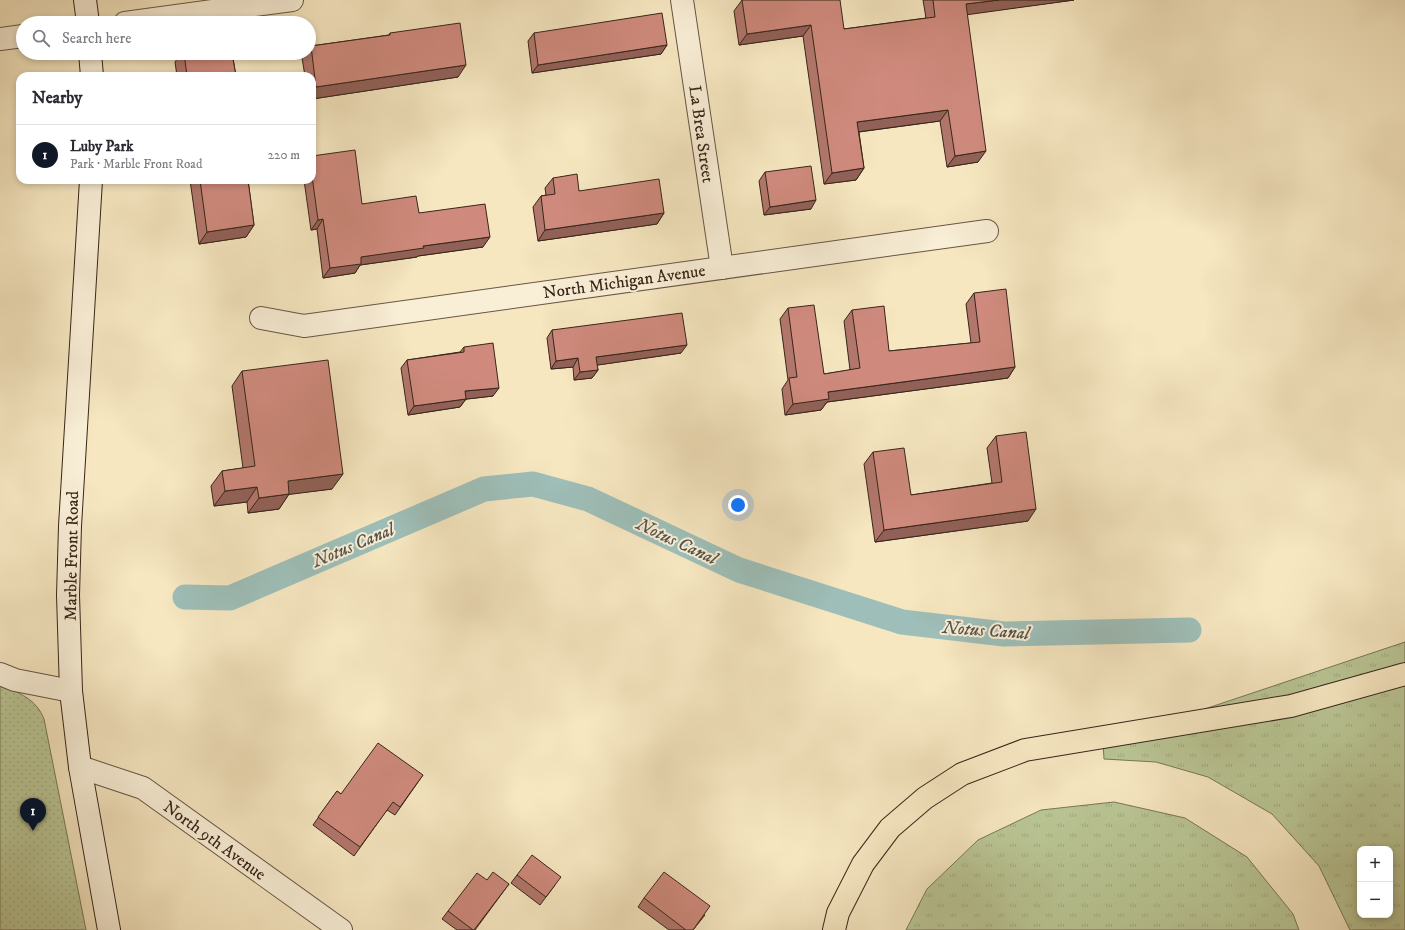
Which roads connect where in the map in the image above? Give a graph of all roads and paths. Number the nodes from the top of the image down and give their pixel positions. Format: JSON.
{"nodes":[{"id":1,"x":84,"y":0,"type":"edge"},
{"id":2,"x":292,"y":0,"type":"edge"},
{"id":3,"x":682,"y":0,"type":"edge"},
{"id":4,"x":87,"y":16,"type":"edge"},
{"id":5,"x":176,"y":16,"type":"edge"},
{"id":6,"x":16,"y":37,"type":"edge"},
{"id":7,"x":0,"y":39,"type":"edge"},
{"id":8,"x":91,"y":60,"type":"edge"},
{"id":9,"x":92,"y":72,"type":"edge"},
{"id":10,"x":92,"y":184,"type":"edge"},
{"id":11,"x":987,"y":231,"type":"dead end"},
{"id":12,"x":722,"y":268,"type":"junction"},
{"id":13,"x":261,"y":318,"type":"dead end"},
{"id":14,"x":0,"y":674,"type":"edge"},
{"id":15,"x":1405,"y":674,"type":"edge"},
{"id":16,"x":71,"y":691,"type":"junction"},
{"id":17,"x":80,"y":767,"type":"junction"},
{"id":18,"x":109,"y":930,"type":"edge"},
{"id":19,"x":341,"y":930,"type":"edge"},
{"id":20,"x":834,"y":930,"type":"edge"}],
"edges":[{"from":1,"to":4,"type":"street"},
{"from":2,"to":5,"type":"street"},
{"from":3,"to":12,"type":"street","name":"La Brea Street"},
{"from":6,"to":7,"type":"street"},
{"from":8,"to":9,"type":"street"},
{"from":10,"to":16,"type":"street","name":"Marble Front Road"},
{"from":11,"to":12,"type":"street","name":"North Michigan Avenue"},
{"from":12,"to":13,"type":"street","name":"North Michigan Avenue"},
{"from":14,"to":16,"type":"street"},
{"from":15,"to":20,"type":"highway"},
{"from":16,"to":17,"type":"street","name":"Marble Front Road"},
{"from":17,"to":18,"type":"street","name":"Marble Front Road"},
{"from":17,"to":19,"type":"street","name":"North 9th Avenue"}]}
